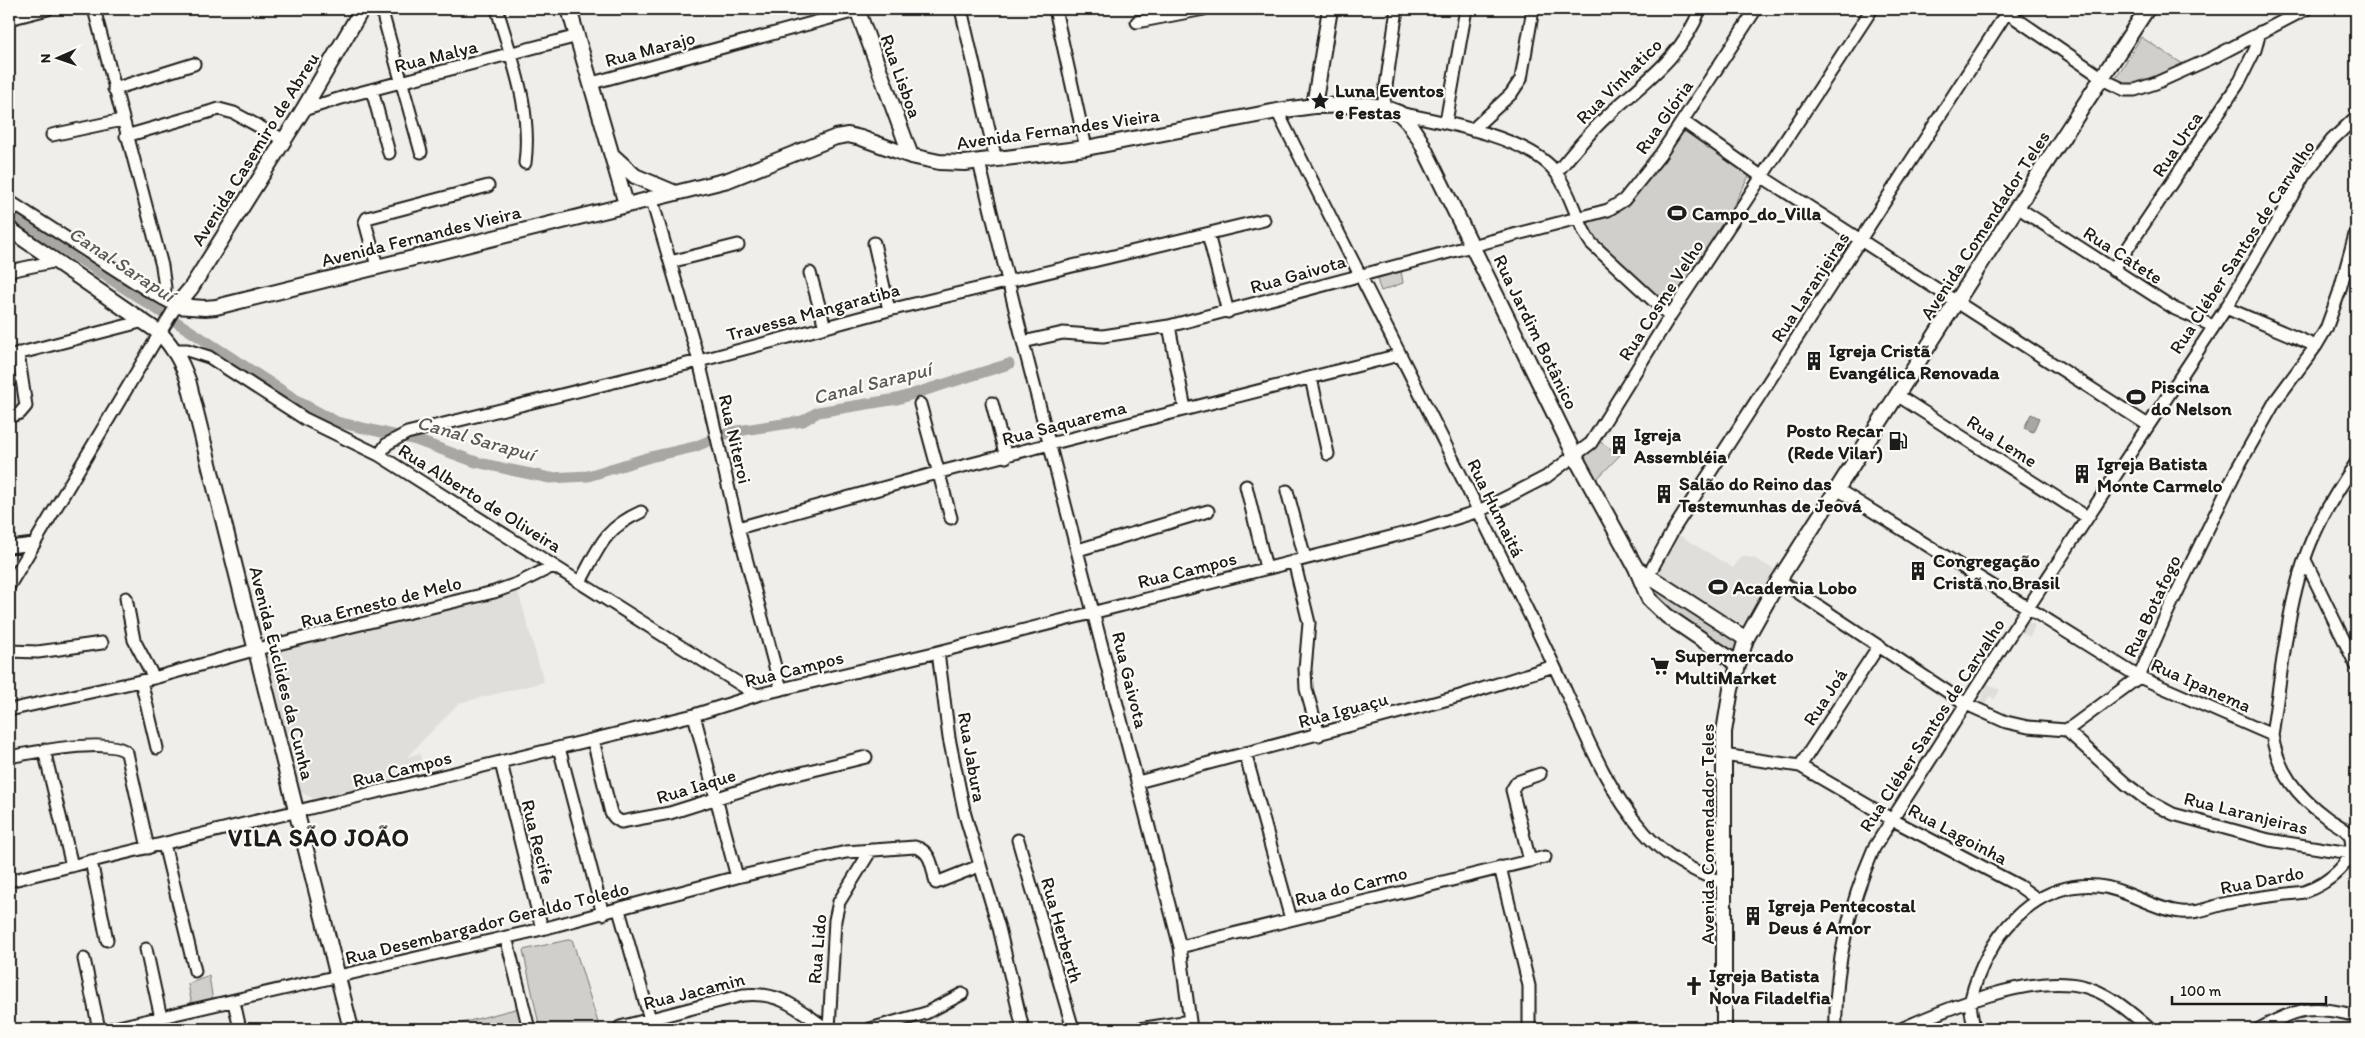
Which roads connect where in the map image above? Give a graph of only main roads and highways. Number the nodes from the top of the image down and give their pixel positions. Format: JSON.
{"nodes":[{"id":1,"x":362,"y":9,"type":"edge"},
{"id":2,"x":569,"y":9,"type":"edge"},
{"id":3,"x":859,"y":9,"type":"edge"},
{"id":4,"x":1330,"y":9,"type":"edge"},
{"id":5,"x":2147,"y":9,"type":"edge"},
{"id":6,"x":1314,"y":106,"type":"junction"},
{"id":7,"x":1399,"y":113,"type":"joint"},
{"id":8,"x":612,"y":155,"type":"junction"},
{"id":9,"x":910,"y":156,"type":"junction"},
{"id":10,"x":673,"y":192,"type":"junction"},
{"id":11,"x":626,"y":204,"type":"junction"},
{"id":12,"x":9,"y":228,"type":"edge"},
{"id":13,"x":174,"y":309,"type":"joint"},
{"id":14,"x":1642,"y":576,"type":"junction"},
{"id":15,"x":1746,"y":639,"type":"junction"},
{"id":16,"x":1738,"y":664,"type":"junction"},
{"id":17,"x":351,"y":1029,"type":"edge"},
{"id":18,"x":1724,"y":1029,"type":"edge"}],
"edges":[{"from":1,"to":13,"type":"main road","name":"Avenida Casemiro de Abreu"},
{"from":2,"to":8,"type":"main road"},
{"from":3,"to":9,"type":"main road","name":"Rua Lisboa"},
{"from":4,"to":6,"type":"main road"},
{"from":5,"to":15,"type":"main road","name":"Avenida Comendador Teles"},
{"from":6,"to":7,"type":"main road","name":"Avenida Fernandes Vieira"},
{"from":6,"to":9,"type":"main road","name":"Avenida Fernandes Vieira"},
{"from":7,"to":14,"type":"main road","name":"Rua Jardim Botânico"},
{"from":8,"to":10,"type":"main road"},
{"from":8,"to":11,"type":"main road"},
{"from":9,"to":10,"type":"main road","name":"Avenida Fernandes Vieira"},
{"from":10,"to":11,"type":"main road","name":"Avenida Fernandes Vieira"},
{"from":11,"to":13,"type":"main road","name":"Avenida Fernandes Vieira"},
{"from":12,"to":17,"type":"main road","name":"Avenida Euclides da Cunha"},
{"from":14,"to":15,"type":"main road","name":"Rua Jardim Botânico"},
{"from":14,"to":16,"type":"main road","name":"Rua Jardim Botânico"},
{"from":15,"to":16,"type":"main road","name":"Avenida Comendador Teles"},
{"from":16,"to":18,"type":"main road","name":"Avenida Comendador Teles"}]}
